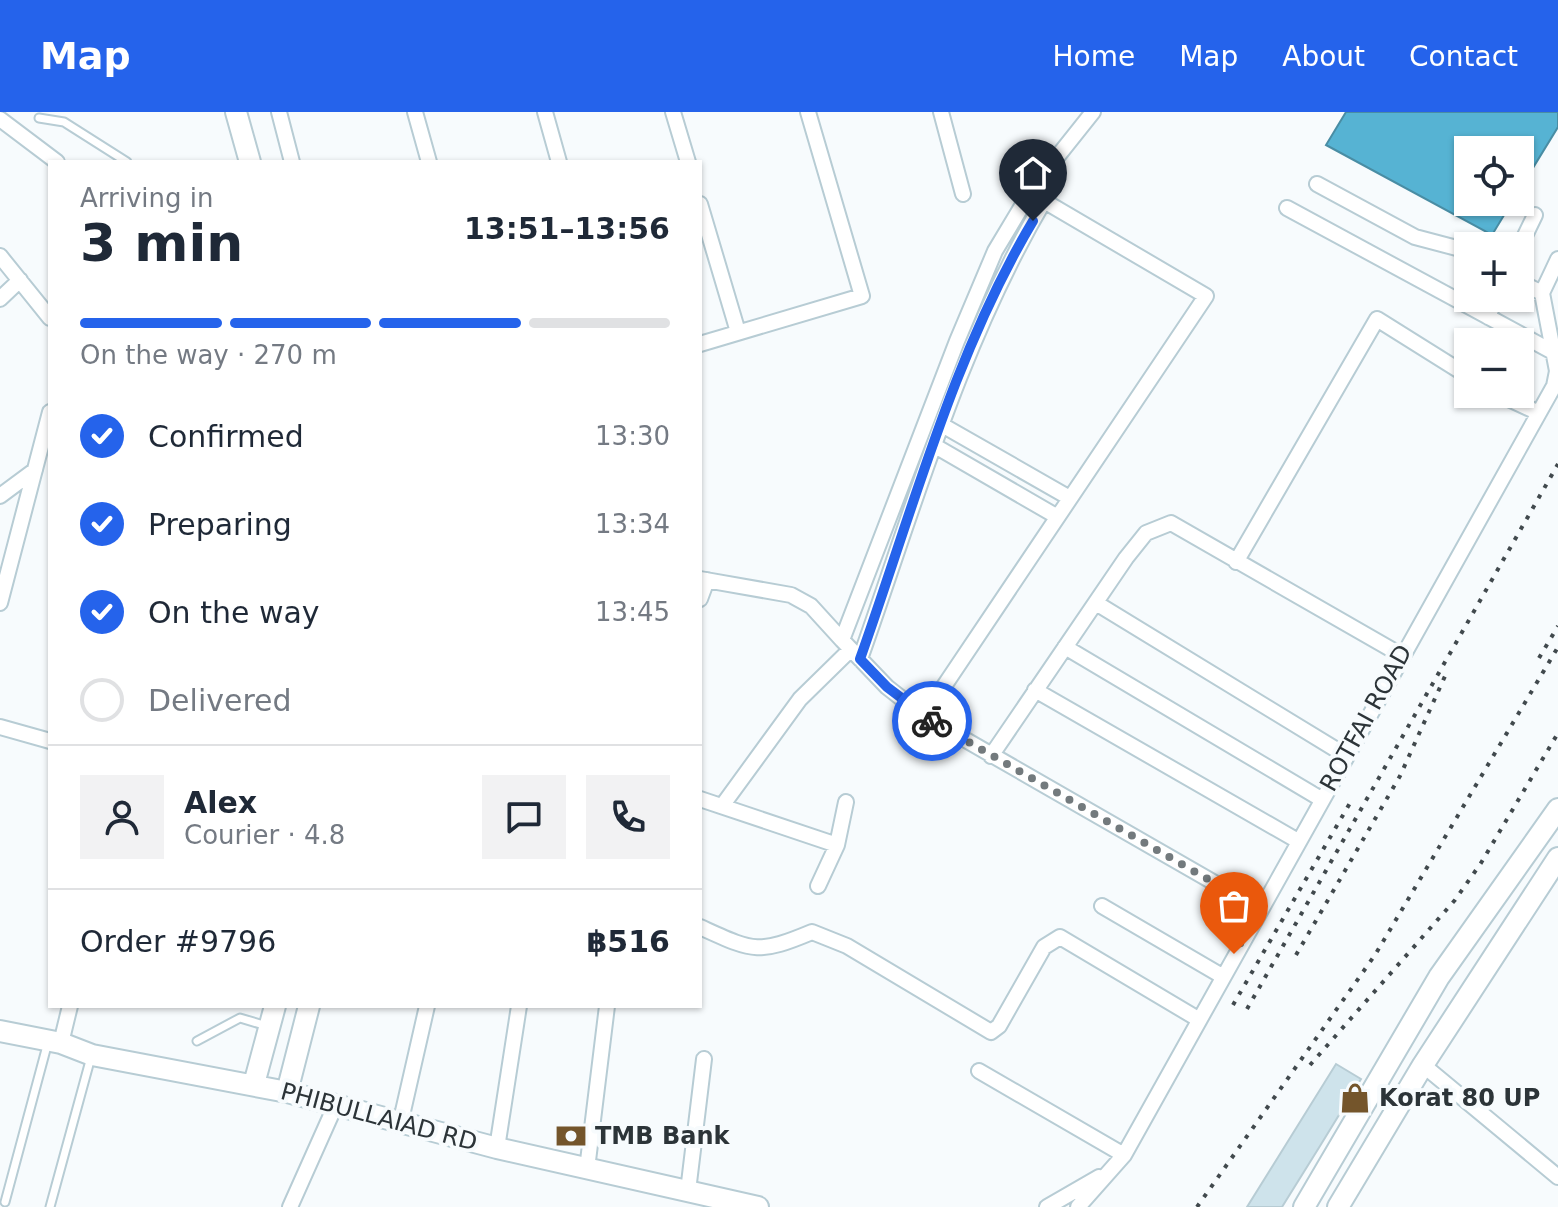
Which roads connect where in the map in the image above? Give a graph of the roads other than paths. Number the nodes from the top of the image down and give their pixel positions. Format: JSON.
{"nodes":[{"id":1,"x":236,"y":112,"type":"edge"},
{"id":2,"x":279,"y":112,"type":"edge"},
{"id":3,"x":415,"y":112,"type":"edge"},
{"id":4,"x":545,"y":112,"type":"edge"},
{"id":5,"x":673,"y":112,"type":"edge"},
{"id":6,"x":808,"y":112,"type":"edge"},
{"id":7,"x":941,"y":112,"type":"edge"},
{"id":8,"x":1093,"y":112,"type":"edge"},
{"id":9,"x":39,"y":118,"type":"dead end"},
{"id":10,"x":0,"y":119,"type":"edge"},
{"id":11,"x":54,"y":160,"type":"edge"},
{"id":12,"x":124,"y":160,"type":"edge"},
{"id":13,"x":249,"y":160,"type":"edge"},
{"id":14,"x":291,"y":160,"type":"edge"},
{"id":15,"x":428,"y":160,"type":"edge"},
{"id":16,"x":558,"y":160,"type":"edge"},
{"id":17,"x":687,"y":160,"type":"edge"},
{"id":18,"x":1317,"y":184,"type":"dead end"},
{"id":19,"x":963,"y":194,"type":"dead end"},
{"id":20,"x":1287,"y":208,"type":"dead end"},
{"id":21,"x":702,"y":211,"type":"edge"},
{"id":22,"x":1535,"y":215,"type":"dead end"},
{"id":23,"x":1527,"y":232,"type":"edge"},
{"id":24,"x":1454,"y":248,"type":"edge"},
{"id":25,"x":0,"y":256,"type":"edge"},
{"id":26,"x":1558,"y":259,"type":"edge"},
{"id":27,"x":20,"y":280,"type":"junction"},
{"id":28,"x":1534,"y":289,"type":"edge"},
{"id":29,"x":1542,"y":293,"type":"junction"},
{"id":30,"x":0,"y":299,"type":"edge"},
{"id":31,"x":1490,"y":312,"type":"edge"},
{"id":32,"x":48,"y":315,"type":"edge"},
{"id":33,"x":1488,"y":317,"type":"junction"},
{"id":34,"x":738,"y":332,"type":"junction"},
{"id":35,"x":702,"y":343,"type":"edge"},
{"id":36,"x":1555,"y":353,"type":"junction"},
{"id":37,"x":1454,"y":367,"type":"edge"},
{"id":38,"x":1528,"y":408,"type":"edge"},
{"id":39,"x":1539,"y":413,"type":"junction"},
{"id":40,"x":48,"y":420,"type":"edge"},
{"id":41,"x":942,"y":425,"type":"junction"},
{"id":42,"x":935,"y":446,"type":"junction"},
{"id":43,"x":35,"y":470,"type":"junction"},
{"id":44,"x":0,"y":496,"type":"edge"},
{"id":45,"x":1068,"y":497,"type":"junction"},
{"id":46,"x":1056,"y":516,"type":"junction"},
{"id":47,"x":1236,"y":562,"type":"junction"},
{"id":48,"x":703,"y":579,"type":"edge"},
{"id":49,"x":0,"y":603,"type":"edge"},
{"id":50,"x":1096,"y":603,"type":"junction"},
{"id":51,"x":1065,"y":647,"type":"junction"},
{"id":52,"x":851,"y":650,"type":"junction"},
{"id":53,"x":1401,"y":655,"type":"junction"},
{"id":54,"x":1035,"y":690,"type":"junction"},
{"id":55,"x":924,"y":716,"type":"junction"},
{"id":56,"x":0,"y":727,"type":"edge"},
{"id":57,"x":48,"y":740,"type":"edge"},
{"id":58,"x":1345,"y":755,"type":"junction"},
{"id":59,"x":991,"y":756,"type":"junction"},
{"id":60,"x":1321,"y":799,"type":"junction"},
{"id":61,"x":702,"y":800,"type":"edge"},
{"id":62,"x":846,"y":802,"type":"dead end"},
{"id":63,"x":722,"y":806,"type":"junction"},
{"id":64,"x":1558,"y":809,"type":"edge"},
{"id":65,"x":1298,"y":841,"type":"junction"},
{"id":66,"x":837,"y":845,"type":"junction"},
{"id":67,"x":1558,"y":858,"type":"edge"},
{"id":68,"x":818,"y":886,"type":"dead end"},
{"id":69,"x":1102,"y":906,"type":"dead end"},
{"id":70,"x":1260,"y":909,"type":"junction"},
{"id":71,"x":702,"y":928,"type":"edge"},
{"id":72,"x":1222,"y":976,"type":"junction"},
{"id":73,"x":1439,"y":977,"type":"junction"},
{"id":74,"x":1467,"y":997,"type":"junction"},
{"id":75,"x":69,"y":1008,"type":"edge"},
{"id":76,"x":274,"y":1008,"type":"edge"},
{"id":77,"x":308,"y":1008,"type":"edge"},
{"id":78,"x":427,"y":1008,"type":"edge"},
{"id":79,"x":519,"y":1008,"type":"edge"},
{"id":80,"x":607,"y":1008,"type":"edge"},
{"id":81,"x":1198,"y":1019,"type":"junction"},
{"id":82,"x":269,"y":1026,"type":"junction"},
{"id":83,"x":0,"y":1031,"type":"edge"},
{"id":84,"x":55,"y":1041,"type":"junction"},
{"id":85,"x":197,"y":1041,"type":"dead end"},
{"id":86,"x":92,"y":1055,"type":"junction"},
{"id":87,"x":704,"y":1059,"type":"dead end"},
{"id":88,"x":1423,"y":1065,"type":"junction"},
{"id":89,"x":979,"y":1071,"type":"dead end"},
{"id":90,"x":254,"y":1084,"type":"junction"},
{"id":91,"x":287,"y":1092,"type":"junction"},
{"id":92,"x":336,"y":1104,"type":"junction"},
{"id":93,"x":401,"y":1120,"type":"junction"},
{"id":94,"x":497,"y":1148,"type":"junction"},
{"id":95,"x":1120,"y":1161,"type":"junction"},
{"id":96,"x":587,"y":1169,"type":"junction"},
{"id":97,"x":1558,"y":1177,"type":"edge"},
{"id":98,"x":694,"y":1197,"type":"edge"},
{"id":99,"x":5,"y":1202,"type":"dead end"},
{"id":100,"x":50,"y":1207,"type":"edge"},
{"id":101,"x":290,"y":1207,"type":"edge"},
{"id":102,"x":758,"y":1207,"type":"edge"},
{"id":103,"x":1047,"y":1207,"type":"edge"},
{"id":104,"x":1078,"y":1207,"type":"edge"},
{"id":105,"x":1091,"y":1207,"type":"edge"},
{"id":106,"x":1304,"y":1207,"type":"edge"},
{"id":107,"x":1338,"y":1207,"type":"edge"}],
"edges":[{"from":1,"to":13,"type":"main road"},
{"from":2,"to":14,"type":"street"},
{"from":3,"to":15,"type":"street"},
{"from":4,"to":16,"type":"street"},
{"from":5,"to":17,"type":"street"},
{"from":6,"to":34,"type":"street"},
{"from":7,"to":19,"type":"street"},
{"from":8,"to":52,"type":"street"},
{"from":9,"to":12,"type":"lane"},
{"from":10,"to":11,"type":"street"},
{"from":18,"to":24,"type":"street"},
{"from":20,"to":33,"type":"street"},
{"from":21,"to":34,"type":"street"},
{"from":22,"to":23,"type":"street"},
{"from":25,"to":27,"type":"street"},
{"from":26,"to":29,"type":"street"},
{"from":27,"to":30,"type":"street"},
{"from":27,"to":32,"type":"street"},
{"from":28,"to":29,"type":"street"},
{"from":29,"to":36,"type":"street","name":"ROTFAI ROAD"},
{"from":31,"to":33,"type":"street"},
{"from":33,"to":36,"type":"street"},
{"from":34,"to":35,"type":"street"},
{"from":36,"to":39,"type":"street","name":"ROTFAI ROAD"},
{"from":37,"to":47,"type":"street"},
{"from":38,"to":39,"type":"street"},
{"from":39,"to":53,"type":"street","name":"ROTFAI ROAD"},
{"from":40,"to":43,"type":"street"},
{"from":41,"to":42,"type":"street"},
{"from":41,"to":45,"type":"street"},
{"from":41,"to":45,"type":"street"},
{"from":42,"to":46,"type":"street"},
{"from":42,"to":52,"type":"street"},
{"from":43,"to":44,"type":"street"},
{"from":43,"to":49,"type":"street"},
{"from":45,"to":46,"type":"street"},
{"from":46,"to":55,"type":"street"},
{"from":47,"to":50,"type":"street"},
{"from":47,"to":53,"type":"street"},
{"from":48,"to":52,"type":"street"},
{"from":50,"to":51,"type":"street"},
{"from":50,"to":58,"type":"street"},
{"from":51,"to":54,"type":"street"},
{"from":51,"to":60,"type":"street"},
{"from":52,"to":55,"type":"street"},
{"from":52,"to":63,"type":"street"},
{"from":53,"to":58,"type":"street","name":"ROTFAI ROAD"},
{"from":54,"to":59,"type":"street"},
{"from":54,"to":65,"type":"street"},
{"from":55,"to":59,"type":"street"},
{"from":56,"to":57,"type":"street"},
{"from":58,"to":60,"type":"street","name":"ROTFAI ROAD"},
{"from":59,"to":70,"type":"street"},
{"from":60,"to":65,"type":"street","name":"ROTFAI ROAD"},
{"from":61,"to":63,"type":"street"},
{"from":62,"to":66,"type":"street"},
{"from":63,"to":66,"type":"street"},
{"from":64,"to":73,"type":"main road"},
{"from":65,"to":70,"type":"street","name":"ROTFAI ROAD"},
{"from":66,"to":68,"type":"street"},
{"from":67,"to":74,"type":"main road"},
{"from":69,"to":72,"type":"street"},
{"from":70,"to":72,"type":"street","name":"ROTFAI ROAD"},
{"from":71,"to":81,"type":"street"},
{"from":72,"to":81,"type":"street","name":"ROTFAI ROAD"},
{"from":73,"to":74,"type":"main road"},
{"from":73,"to":106,"type":"main road"},
{"from":74,"to":88,"type":"main road"},
{"from":75,"to":84,"type":"street"},
{"from":76,"to":82,"type":"main road"},
{"from":77,"to":91,"type":"main road"},
{"from":78,"to":93,"type":"street"},
{"from":79,"to":94,"type":"street"},
{"from":80,"to":96,"type":"street"},
{"from":81,"to":95,"type":"street","name":"ROTFAI ROAD"},
{"from":82,"to":85,"type":"lane"},
{"from":82,"to":90,"type":"main road"},
{"from":83,"to":84,"type":"main road","name":"PHIBULLAIAD RD"},
{"from":84,"to":86,"type":"main road","name":"PHIBULLAIAD RD"},
{"from":84,"to":99,"type":"lane"},
{"from":86,"to":90,"type":"main road","name":"PHIBULLAIAD RD"},
{"from":86,"to":100,"type":"lane"},
{"from":87,"to":98,"type":"street"},
{"from":88,"to":97,"type":"street"},
{"from":88,"to":107,"type":"main road"},
{"from":89,"to":95,"type":"street"},
{"from":90,"to":91,"type":"main road","name":"PHIBULLAIAD RD"},
{"from":91,"to":92,"type":"main road","name":"PHIBULLAIAD RD"},
{"from":92,"to":93,"type":"main road","name":"PHIBULLAIAD RD"},
{"from":92,"to":101,"type":"street"},
{"from":93,"to":94,"type":"main road","name":"PHIBULLAIAD RD"},
{"from":94,"to":96,"type":"main road","name":"PHIBULLAIAD RD"},
{"from":95,"to":103,"type":"street"},
{"from":95,"to":104,"type":"street","name":"ROTFAI ROAD"},
{"from":95,"to":105,"type":"street","name":"ROTFAI ROAD"},
{"from":96,"to":98,"type":"main road","name":"PHIBULLAIAD RD"},
{"from":98,"to":102,"type":"main road","name":"PHIBULLAIAD RD"}]}
